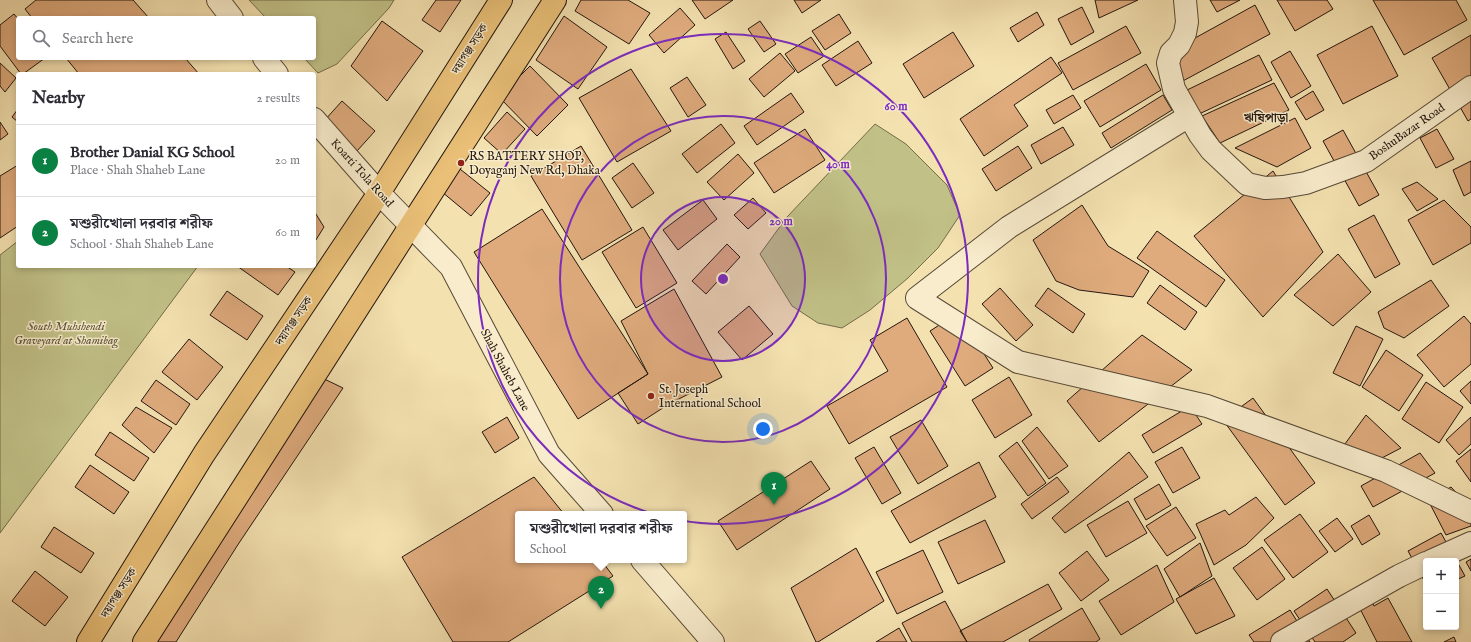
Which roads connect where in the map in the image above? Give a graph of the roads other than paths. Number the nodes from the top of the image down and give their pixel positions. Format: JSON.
{"nodes":[{"id":1,"x":218,"y":0,"type":"edge"},
{"id":2,"x":500,"y":0,"type":"edge"},
{"id":3,"x":555,"y":0,"type":"edge"},
{"id":4,"x":1184,"y":0,"type":"edge"},
{"id":5,"x":230,"y":16,"type":"edge"},
{"id":6,"x":266,"y":60,"type":"edge"},
{"id":7,"x":275,"y":72,"type":"edge"},
{"id":8,"x":1471,"y":87,"type":"edge"},
{"id":9,"x":1189,"y":116,"type":"junction"},
{"id":10,"x":316,"y":121,"type":"edge"},
{"id":11,"x":379,"y":194,"type":"junction"},
{"id":12,"x":411,"y":226,"type":"junction"},
{"id":13,"x":599,"y":511,"type":"edge"},
{"id":14,"x":1471,"y":512,"type":"edge"},
{"id":15,"x":1471,"y":542,"type":"edge"},
{"id":16,"x":1437,"y":558,"type":"edge"},
{"id":17,"x":645,"y":563,"type":"edge"},
{"id":18,"x":1423,"y":564,"type":"edge"},
{"id":19,"x":88,"y":642,"type":"edge"},
{"id":20,"x":144,"y":642,"type":"edge"},
{"id":21,"x":713,"y":642,"type":"edge"},
{"id":22,"x":1282,"y":642,"type":"edge"}],
"edges":[{"from":1,"to":5,"type":"street"},
{"from":2,"to":11,"type":"main road","name":"দয়াগঞ্জ সড়ক"},
{"from":3,"to":12,"type":"main road"},
{"from":4,"to":9,"type":"street","name":"BoshuBazar Road"},
{"from":6,"to":7,"type":"street"},
{"from":8,"to":9,"type":"street","name":"BoshuBazar Road"},
{"from":9,"to":14,"type":"street"},
{"from":10,"to":11,"type":"street","name":"Koarti Tola Road"},
{"from":11,"to":12,"type":"street","name":"Koarti Tola Road"},
{"from":11,"to":19,"type":"main road","name":"দয়াগঞ্জ সড়ক"},
{"from":12,"to":13,"type":"street","name":"Shah Shaheb Lane"},
{"from":12,"to":20,"type":"main road"},
{"from":15,"to":16,"type":"street"},
{"from":17,"to":21,"type":"street"},
{"from":18,"to":22,"type":"street"}]}
